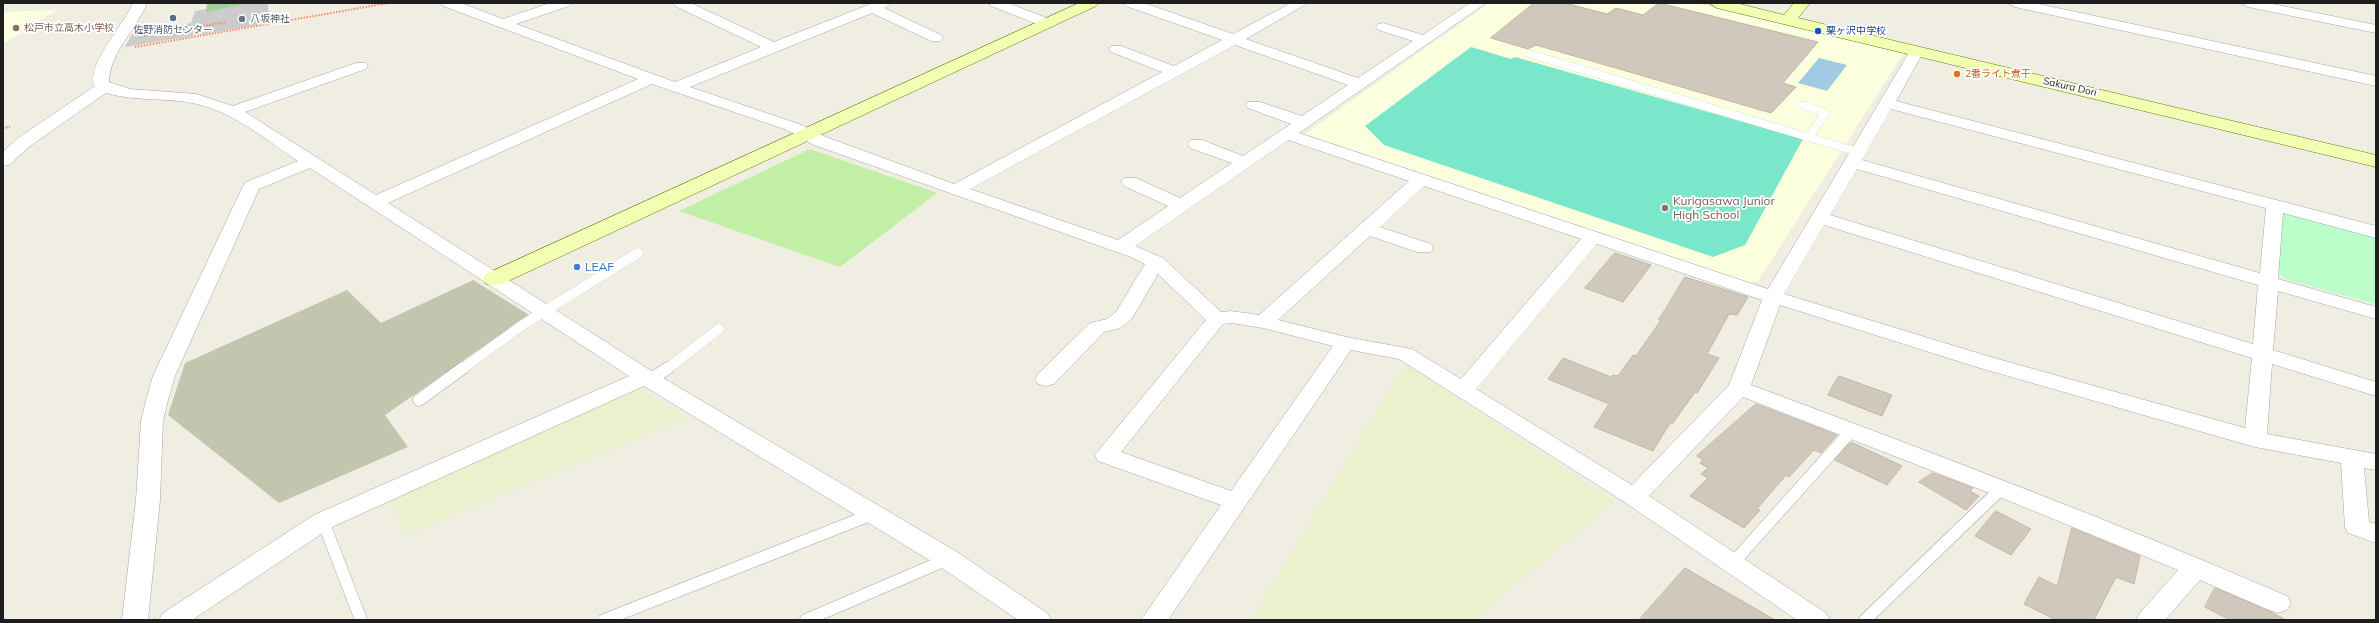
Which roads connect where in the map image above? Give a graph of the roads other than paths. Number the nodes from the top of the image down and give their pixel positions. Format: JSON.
{"nodes":[{"id":1,"x":140,"y":3,"type":"edge"},
{"id":2,"x":448,"y":3,"type":"edge"},
{"id":3,"x":564,"y":3,"type":"edge"},
{"id":4,"x":680,"y":3,"type":"edge"},
{"id":5,"x":996,"y":3,"type":"edge"},
{"id":6,"x":1091,"y":3,"type":"edge"},
{"id":7,"x":1131,"y":3,"type":"edge"},
{"id":8,"x":1300,"y":3,"type":"edge"},
{"id":9,"x":1479,"y":3,"type":"edge"},
{"id":10,"x":1717,"y":3,"type":"edge"},
{"id":11,"x":1778,"y":3,"type":"edge"},
{"id":12,"x":2015,"y":3,"type":"edge"},
{"id":13,"x":2248,"y":3,"type":"edge"},
{"id":14,"x":879,"y":6,"type":"edge"},
{"id":15,"x":1796,"y":10,"type":"edge"},
{"id":16,"x":504,"y":23,"type":"junction"},
{"id":17,"x":1047,"y":23,"type":"junction"},
{"id":18,"x":1383,"y":27,"type":"dead end"},
{"id":19,"x":2376,"y":29,"type":"edge"},
{"id":20,"x":936,"y":38,"type":"dead end"},
{"id":21,"x":1234,"y":39,"type":"junction"},
{"id":22,"x":1424,"y":40,"type":"junction"},
{"id":23,"x":772,"y":47,"type":"junction"},
{"id":24,"x":1116,"y":49,"type":"dead end"},
{"id":25,"x":1918,"y":51,"type":"junction"},
{"id":26,"x":1530,"y":54,"type":"dead end"},
{"id":27,"x":361,"y":66,"type":"dead end"},
{"id":28,"x":1174,"y":71,"type":"junction"},
{"id":29,"x":651,"y":79,"type":"junction"},
{"id":30,"x":2376,"y":81,"type":"edge"},
{"id":31,"x":1360,"y":84,"type":"junction"},
{"id":32,"x":2093,"y":85,"type":"junction"},
{"id":33,"x":104,"y":87,"type":"junction"},
{"id":34,"x":676,"y":87,"type":"junction"},
{"id":35,"x":1887,"y":103,"type":"junction"},
{"id":36,"x":1254,"y":105,"type":"dead end"},
{"id":37,"x":1802,"y":106,"type":"dead end"},
{"id":38,"x":233,"y":111,"type":"junction"},
{"id":39,"x":1302,"y":122,"type":"junction"},
{"id":40,"x":806,"y":134,"type":"junction"},
{"id":41,"x":1285,"y":134,"type":"junction"},
{"id":42,"x":1810,"y":136,"type":"junction"},
{"id":43,"x":1196,"y":144,"type":"dead end"},
{"id":44,"x":2376,"y":145,"type":"edge"},
{"id":45,"x":1855,"y":157,"type":"junction"},
{"id":46,"x":3,"y":160,"type":"edge"},
{"id":47,"x":312,"y":161,"type":"junction"},
{"id":48,"x":2376,"y":161,"type":"edge"},
{"id":49,"x":1244,"y":162,"type":"junction"},
{"id":50,"x":1422,"y":179,"type":"junction"},
{"id":51,"x":1130,"y":182,"type":"dead end"},
{"id":52,"x":955,"y":190,"type":"junction"},
{"id":53,"x":376,"y":202,"type":"junction"},
{"id":54,"x":1180,"y":205,"type":"junction"},
{"id":55,"x":2275,"y":206,"type":"junction"},
{"id":56,"x":1818,"y":217,"type":"junction"},
{"id":57,"x":1368,"y":229,"type":"junction"},
{"id":58,"x":2376,"y":232,"type":"edge"},
{"id":59,"x":1593,"y":237,"type":"junction"},
{"id":60,"x":1119,"y":248,"type":"junction"},
{"id":61,"x":1424,"y":248,"type":"dead end"},
{"id":62,"x":638,"y":253,"type":"dead end"},
{"id":63,"x":1156,"y":262,"type":"junction"},
{"id":64,"x":494,"y":279,"type":"junction"},
{"id":65,"x":2268,"y":282,"type":"junction"},
{"id":66,"x":1773,"y":297,"type":"junction"},
{"id":67,"x":546,"y":312,"type":"junction"},
{"id":68,"x":2376,"y":313,"type":"edge"},
{"id":69,"x":1217,"y":319,"type":"junction"},
{"id":70,"x":1263,"y":322,"type":"junction"},
{"id":71,"x":720,"y":329,"type":"dead end"},
{"id":72,"x":1346,"y":343,"type":"junction"},
{"id":73,"x":2262,"y":354,"type":"junction"},
{"id":74,"x":648,"y":378,"type":"junction"},
{"id":75,"x":1046,"y":379,"type":"dead end"},
{"id":76,"x":1739,"y":388,"type":"junction"},
{"id":77,"x":2376,"y":388,"type":"edge"},
{"id":78,"x":1464,"y":389,"type":"junction"},
{"id":79,"x":419,"y":400,"type":"dead end"},
{"id":80,"x":1852,"y":430,"type":"junction"},
{"id":81,"x":2254,"y":439,"type":"junction"},
{"id":82,"x":2352,"y":458,"type":"junction"},
{"id":83,"x":2376,"y":462,"type":"edge"},
{"id":84,"x":2002,"y":488,"type":"junction"},
{"id":85,"x":1634,"y":497,"type":"junction"},
{"id":86,"x":1234,"y":501,"type":"junction"},
{"id":87,"x":873,"y":514,"type":"junction"},
{"id":88,"x":323,"y":521,"type":"junction"},
{"id":89,"x":2376,"y":534,"type":"edge"},
{"id":90,"x":948,"y":559,"type":"junction"},
{"id":91,"x":1732,"y":564,"type":"junction"},
{"id":92,"x":2196,"y":567,"type":"junction"},
{"id":93,"x":2278,"y":603,"type":"dead end"},
{"id":94,"x":135,"y":620,"type":"edge"},
{"id":95,"x":172,"y":620,"type":"edge"},
{"id":96,"x":361,"y":620,"type":"edge"},
{"id":97,"x":604,"y":620,"type":"edge"},
{"id":98,"x":806,"y":620,"type":"edge"},
{"id":99,"x":1038,"y":620,"type":"edge"},
{"id":100,"x":1154,"y":620,"type":"edge"},
{"id":101,"x":1817,"y":620,"type":"edge"},
{"id":102,"x":1865,"y":620,"type":"edge"},
{"id":103,"x":2149,"y":620,"type":"edge"}],
"edges":[{"from":1,"to":33,"type":"street"},
{"from":2,"to":16,"type":"street"},
{"from":3,"to":16,"type":"street"},
{"from":4,"to":23,"type":"street"},
{"from":5,"to":17,"type":"street"},
{"from":6,"to":17,"type":"street"},
{"from":7,"to":21,"type":"street"},
{"from":8,"to":21,"type":"street"},
{"from":9,"to":22,"type":"street"},
{"from":10,"to":15,"type":"street","name":"Sakura Dori"},
{"from":11,"to":15,"type":"street","name":"Sakura Dori"},
{"from":12,"to":30,"type":"street"},
{"from":13,"to":19,"type":"street"},
{"from":14,"to":20,"type":"street"},
{"from":14,"to":23,"type":"street"},
{"from":15,"to":25,"type":"street","name":"Sakura Dori"},
{"from":15,"to":32,"type":"street","name":"Sakura Dori"},
{"from":16,"to":29,"type":"street"},
{"from":17,"to":40,"type":"street"},
{"from":18,"to":22,"type":"street"},
{"from":21,"to":28,"type":"street"},
{"from":21,"to":31,"type":"street"},
{"from":22,"to":31,"type":"street"},
{"from":23,"to":34,"type":"street"},
{"from":24,"to":28,"type":"street"},
{"from":25,"to":32,"type":"street","name":"Sakura Dori"},
{"from":25,"to":35,"type":"street"},
{"from":26,"to":42,"type":"lane"},
{"from":27,"to":38,"type":"street"},
{"from":28,"to":52,"type":"street"},
{"from":29,"to":34,"type":"street"},
{"from":29,"to":53,"type":"street"},
{"from":31,"to":39,"type":"street"},
{"from":32,"to":44,"type":"street","name":"Sakura Dori"},
{"from":32,"to":48,"type":"street","name":"Sakura Dori"},
{"from":33,"to":38,"type":"street"},
{"from":33,"to":46,"type":"street"},
{"from":34,"to":40,"type":"street"},
{"from":35,"to":45,"type":"street"},
{"from":35,"to":55,"type":"street"},
{"from":36,"to":39,"type":"street"},
{"from":37,"to":42,"type":"lane"},
{"from":38,"to":47,"type":"street"},
{"from":39,"to":41,"type":"street"},
{"from":40,"to":52,"type":"street"},
{"from":40,"to":64,"type":"street"},
{"from":41,"to":49,"type":"street"},
{"from":41,"to":50,"type":"street"},
{"from":42,"to":45,"type":"lane"},
{"from":43,"to":49,"type":"street"},
{"from":45,"to":56,"type":"street"},
{"from":45,"to":65,"type":"street"},
{"from":47,"to":53,"type":"street"},
{"from":47,"to":94,"type":"street"},
{"from":49,"to":54,"type":"street"},
{"from":50,"to":57,"type":"street"},
{"from":50,"to":59,"type":"street"},
{"from":51,"to":54,"type":"street"},
{"from":52,"to":60,"type":"street"},
{"from":53,"to":64,"type":"street"},
{"from":54,"to":60,"type":"street"},
{"from":55,"to":58,"type":"street"},
{"from":55,"to":65,"type":"street"},
{"from":56,"to":66,"type":"street"},
{"from":56,"to":73,"type":"street"},
{"from":57,"to":61,"type":"street"},
{"from":57,"to":70,"type":"street"},
{"from":59,"to":66,"type":"street"},
{"from":59,"to":78,"type":"street"},
{"from":60,"to":63,"type":"street"},
{"from":62,"to":67,"type":"lane"},
{"from":63,"to":69,"type":"street"},
{"from":63,"to":75,"type":"street"},
{"from":64,"to":67,"type":"street"},
{"from":65,"to":68,"type":"street"},
{"from":65,"to":73,"type":"street"},
{"from":66,"to":76,"type":"street"},
{"from":66,"to":81,"type":"street"},
{"from":67,"to":74,"type":"street"},
{"from":67,"to":79,"type":"lane"},
{"from":69,"to":70,"type":"street"},
{"from":69,"to":86,"type":"street"},
{"from":70,"to":72,"type":"street"},
{"from":71,"to":74,"type":"lane"},
{"from":72,"to":78,"type":"street"},
{"from":72,"to":86,"type":"street"},
{"from":73,"to":77,"type":"street"},
{"from":73,"to":81,"type":"street"},
{"from":74,"to":87,"type":"street"},
{"from":74,"to":88,"type":"street"},
{"from":76,"to":80,"type":"street"},
{"from":76,"to":85,"type":"street"},
{"from":78,"to":85,"type":"street"},
{"from":80,"to":84,"type":"street"},
{"from":80,"to":91,"type":"lane"},
{"from":81,"to":82,"type":"street"},
{"from":82,"to":83,"type":"street"},
{"from":82,"to":89,"type":"street"},
{"from":84,"to":92,"type":"street"},
{"from":84,"to":102,"type":"lane"},
{"from":85,"to":91,"type":"street"},
{"from":86,"to":100,"type":"street"},
{"from":87,"to":90,"type":"street"},
{"from":87,"to":97,"type":"lane"},
{"from":88,"to":95,"type":"street"},
{"from":88,"to":96,"type":"lane"},
{"from":90,"to":98,"type":"lane"},
{"from":90,"to":99,"type":"street"},
{"from":91,"to":101,"type":"street"},
{"from":92,"to":93,"type":"street"},
{"from":92,"to":103,"type":"street"}]}
